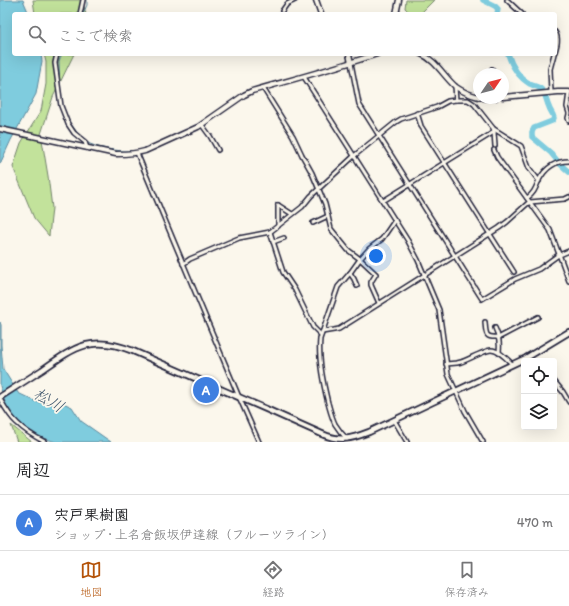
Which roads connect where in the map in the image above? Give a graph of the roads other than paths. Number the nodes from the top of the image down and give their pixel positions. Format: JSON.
{"nodes":[{"id":1,"x":83,"y":0,"type":"edge"},
{"id":2,"x":295,"y":0,"type":"edge"},
{"id":3,"x":316,"y":0,"type":"edge"},
{"id":4,"x":399,"y":0,"type":"edge"},
{"id":5,"x":507,"y":0,"type":"edge"},
{"id":6,"x":282,"y":11,"type":"dead end"},
{"id":7,"x":80,"y":12,"type":"edge"},
{"id":8,"x":320,"y":12,"type":"edge"},
{"id":9,"x":396,"y":12,"type":"edge"},
{"id":10,"x":520,"y":12,"type":"edge"},
{"id":11,"x":57,"y":56,"type":"edge"},
{"id":12,"x":350,"y":56,"type":"edge"},
{"id":13,"x":371,"y":56,"type":"edge"},
{"id":14,"x":424,"y":56,"type":"edge"},
{"id":15,"x":554,"y":56,"type":"edge"},
{"id":16,"x":352,"y":63,"type":"junction"},
{"id":17,"x":304,"y":77,"type":"junction"},
{"id":18,"x":455,"y":86,"type":"junction"},
{"id":19,"x":263,"y":88,"type":"junction"},
{"id":20,"x":551,"y":92,"type":"junction"},
{"id":21,"x":569,"y":92,"type":"edge"},
{"id":22,"x":472,"y":95,"type":"joint"},
{"id":23,"x":509,"y":96,"type":"edge"},
{"id":24,"x":456,"y":100,"type":"junction"},
{"id":25,"x":468,"y":100,"type":"junction"},
{"id":26,"x":417,"y":113,"type":"junction"},
{"id":27,"x":569,"y":113,"type":"edge"},
{"id":28,"x":569,"y":121,"type":"edge"},
{"id":29,"x":202,"y":125,"type":"junction"},
{"id":30,"x":0,"y":129,"type":"edge"},
{"id":31,"x":494,"y":130,"type":"junction"},
{"id":32,"x":380,"y":135,"type":"junction"},
{"id":33,"x":88,"y":148,"type":"junction"},
{"id":34,"x":218,"y":150,"type":"dead end"},
{"id":35,"x":137,"y":154,"type":"junction"},
{"id":36,"x":354,"y":156,"type":"junction"},
{"id":37,"x":569,"y":161,"type":"edge"},
{"id":38,"x":444,"y":162,"type":"junction"},
{"id":39,"x":539,"y":181,"type":"junction"},
{"id":40,"x":410,"y":184,"type":"junction"},
{"id":41,"x":319,"y":189,"type":"junction"},
{"id":42,"x":527,"y":198,"type":"junction"},
{"id":43,"x":569,"y":198,"type":"edge"},
{"id":44,"x":383,"y":201,"type":"junction"},
{"id":45,"x":530,"y":202,"type":"junction"},
{"id":46,"x":292,"y":214,"type":"junction"},
{"id":47,"x":328,"y":216,"type":"junction"},
{"id":48,"x":395,"y":220,"type":"junction"},
{"id":49,"x":313,"y":223,"type":"dead end"},
{"id":50,"x":278,"y":226,"type":"junction"},
{"id":51,"x":270,"y":232,"type":"junction"},
{"id":52,"x":489,"y":234,"type":"junction"},
{"id":53,"x":284,"y":238,"type":"dead end"},
{"id":54,"x":273,"y":242,"type":"junction"},
{"id":55,"x":569,"y":251,"type":"edge"},
{"id":56,"x":559,"y":255,"type":"junction"},
{"id":57,"x":455,"y":256,"type":"junction"},
{"id":58,"x":360,"y":259,"type":"junction"},
{"id":59,"x":183,"y":264,"type":"junction"},
{"id":60,"x":350,"y":272,"type":"junction"},
{"id":61,"x":514,"y":272,"type":"dead end"},
{"id":62,"x":425,"y":275,"type":"junction"},
{"id":63,"x":569,"y":281,"type":"edge"},
{"id":64,"x":357,"y":286,"type":"dead end"},
{"id":65,"x":379,"y":303,"type":"junction"},
{"id":66,"x":538,"y":317,"type":"dead end"},
{"id":67,"x":485,"y":322,"type":"dead end"},
{"id":68,"x":495,"y":328,"type":"dead end"},
{"id":69,"x":569,"y":332,"type":"edge"},
{"id":70,"x":322,"y":334,"type":"junction"},
{"id":71,"x":498,"y":337,"type":"junction"},
{"id":72,"x":499,"y":353,"type":"junction"},
{"id":73,"x":530,"y":358,"type":"edge"},
{"id":74,"x":521,"y":362,"type":"edge"},
{"id":75,"x":446,"y":364,"type":"junction"},
{"id":76,"x":512,"y":364,"type":"junction"},
{"id":77,"x":557,"y":385,"type":"edge"},
{"id":78,"x":455,"y":391,"type":"junction"},
{"id":79,"x":239,"y":397,"type":"junction"},
{"id":80,"x":0,"y":398,"type":"edge"},
{"id":81,"x":569,"y":402,"type":"edge"},
{"id":82,"x":394,"y":420,"type":"junction"},
{"id":83,"x":346,"y":438,"type":"junction"},
{"id":84,"x":353,"y":440,"type":"edge"},
{"id":85,"x":45,"y":442,"type":"edge"},
{"id":86,"x":258,"y":442,"type":"edge"},
{"id":87,"x":407,"y":442,"type":"edge"},
{"id":88,"x":483,"y":442,"type":"edge"}],
"edges":[{"from":1,"to":7,"type":"street"},
{"from":2,"to":6,"type":"street"},
{"from":3,"to":8,"type":"street"},
{"from":4,"to":9,"type":"street"},
{"from":5,"to":10,"type":"street"},
{"from":11,"to":33,"type":"street"},
{"from":12,"to":16,"type":"street"},
{"from":13,"to":16,"type":"street"},
{"from":14,"to":18,"type":"street"},
{"from":15,"to":20,"type":"street"},
{"from":16,"to":17,"type":"street"},
{"from":16,"to":32,"type":"street"},
{"from":17,"to":19,"type":"street"},
{"from":17,"to":36,"type":"street"},
{"from":18,"to":22,"type":"street"},
{"from":18,"to":24,"type":"street"},
{"from":19,"to":29,"type":"street"},
{"from":19,"to":41,"type":"street"},
{"from":20,"to":21,"type":"street"},
{"from":20,"to":23,"type":"street"},
{"from":21,"to":27,"type":"street"},
{"from":22,"to":25,"type":"street"},
{"from":24,"to":25,"type":"street"},
{"from":24,"to":26,"type":"street"},
{"from":25,"to":31,"type":"street"},
{"from":26,"to":32,"type":"street"},
{"from":26,"to":38,"type":"street"},
{"from":27,"to":28,"type":"street"},
{"from":29,"to":34,"type":"street"},
{"from":29,"to":35,"type":"street"},
{"from":30,"to":33,"type":"street"},
{"from":31,"to":38,"type":"street"},
{"from":31,"to":39,"type":"street"},
{"from":31,"to":42,"type":"street"},
{"from":32,"to":36,"type":"street"},
{"from":32,"to":40,"type":"street"},
{"from":33,"to":35,"type":"street"},
{"from":35,"to":59,"type":"street"},
{"from":36,"to":41,"type":"street"},
{"from":36,"to":44,"type":"street"},
{"from":37,"to":39,"type":"street"},
{"from":38,"to":40,"type":"street"},
{"from":38,"to":52,"type":"street"},
{"from":39,"to":42,"type":"street"},
{"from":40,"to":44,"type":"street"},
{"from":40,"to":57,"type":"street"},
{"from":41,"to":46,"type":"street"},
{"from":41,"to":47,"type":"street"},
{"from":42,"to":45,"type":"street"},
{"from":43,"to":45,"type":"street"},
{"from":44,"to":48,"type":"street"},
{"from":45,"to":52,"type":"street"},
{"from":45,"to":56,"type":"street"},
{"from":46,"to":50,"type":"street"},
{"from":46,"to":50,"type":"street"},
{"from":47,"to":49,"type":"street"},
{"from":47,"to":58,"type":"street"},
{"from":48,"to":58,"type":"street"},
{"from":48,"to":62,"type":"street"},
{"from":50,"to":51,"type":"street"},
{"from":51,"to":54,"type":"street"},
{"from":51,"to":59,"type":"street"},
{"from":52,"to":57,"type":"street"},
{"from":52,"to":61,"type":"street"},
{"from":53,"to":54,"type":"street"},
{"from":54,"to":70,"type":"street"},
{"from":55,"to":56,"type":"street"},
{"from":56,"to":57,"type":"street"},
{"from":56,"to":63,"type":"street"},
{"from":57,"to":62,"type":"street"},
{"from":58,"to":60,"type":"street"},
{"from":58,"to":65,"type":"street"},
{"from":59,"to":79,"type":"street"},
{"from":60,"to":64,"type":"street"},
{"from":60,"to":70,"type":"street"},
{"from":62,"to":65,"type":"street"},
{"from":62,"to":75,"type":"street"},
{"from":65,"to":70,"type":"street"},
{"from":66,"to":71,"type":"street"},
{"from":67,"to":71,"type":"street"},
{"from":68,"to":71,"type":"street"},
{"from":69,"to":73,"type":"main road"},
{"from":70,"to":83,"type":"street"},
{"from":71,"to":72,"type":"street"},
{"from":72,"to":75,"type":"street"},
{"from":72,"to":76,"type":"street"},
{"from":74,"to":76,"type":"main road"},
{"from":75,"to":78,"type":"street"},
{"from":76,"to":78,"type":"main road"},
{"from":77,"to":81,"type":"street"},
{"from":78,"to":82,"type":"main road"},
{"from":78,"to":88,"type":"street"},
{"from":79,"to":80,"type":"main road"},
{"from":79,"to":83,"type":"main road"},
{"from":79,"to":86,"type":"street"},
{"from":80,"to":85,"type":"street"},
{"from":82,"to":84,"type":"main road"},
{"from":82,"to":87,"type":"street"},
{"from":83,"to":84,"type":"main road"}]}
